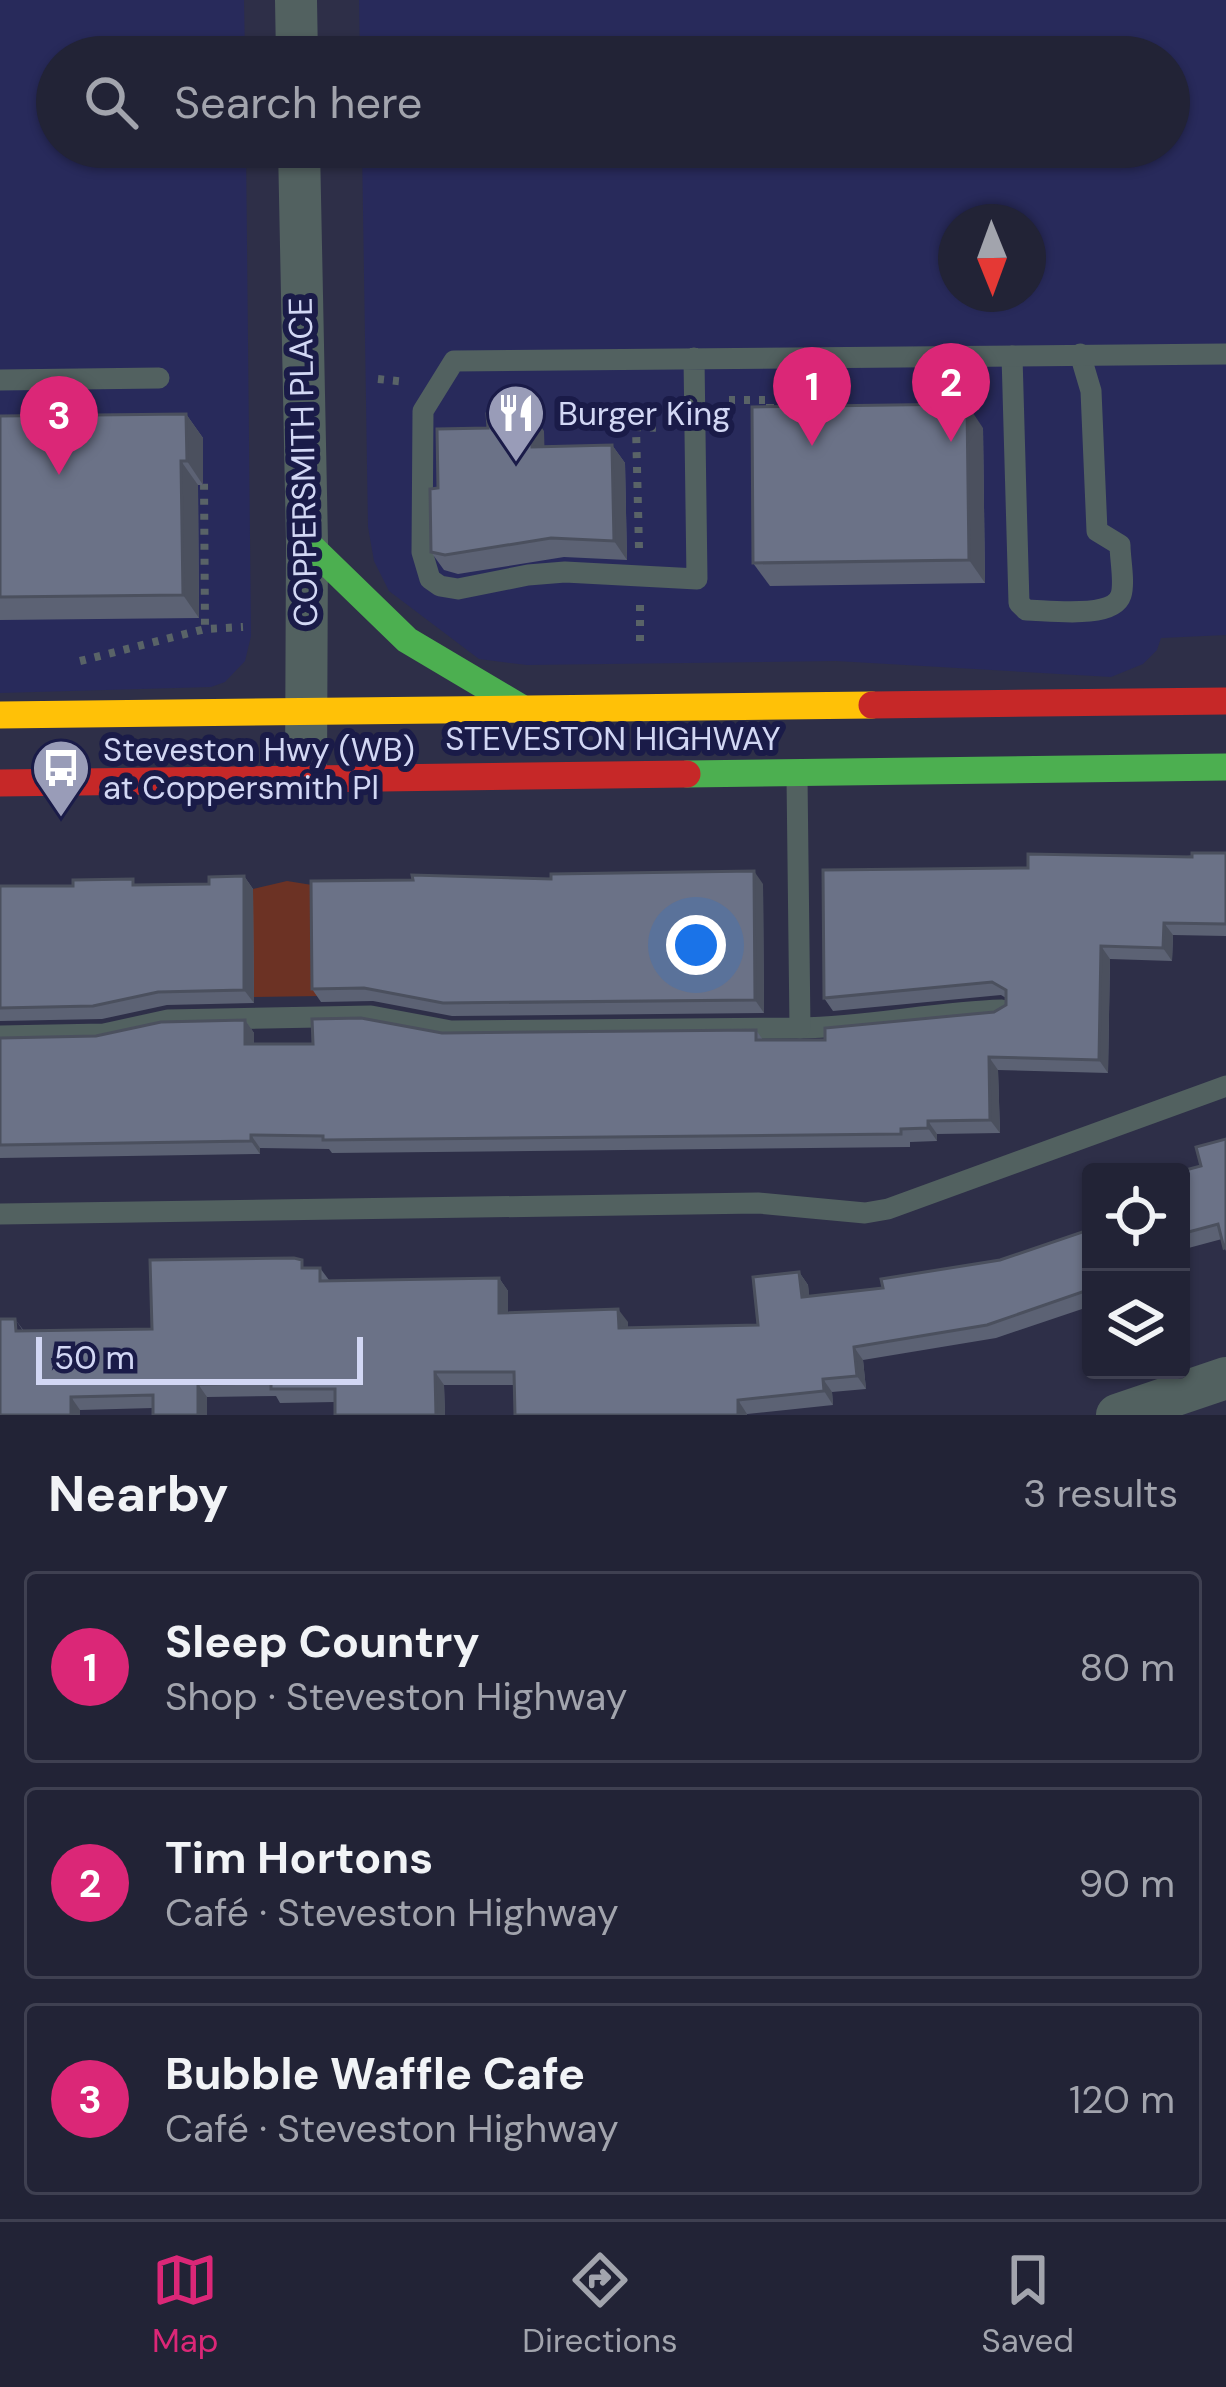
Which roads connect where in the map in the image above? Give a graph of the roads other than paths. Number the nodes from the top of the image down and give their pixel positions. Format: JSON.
{"nodes":[{"id":1,"x":296,"y":0,"type":"edge"},
{"id":2,"x":297,"y":36,"type":"edge"},
{"id":3,"x":299,"y":168,"type":"edge"},
{"id":4,"x":1080,"y":354,"type":"junction"},
{"id":5,"x":1226,"y":354,"type":"edge"},
{"id":6,"x":1012,"y":356,"type":"junction"},
{"id":7,"x":694,"y":358,"type":"junction"},
{"id":8,"x":159,"y":378,"type":"dead end"},
{"id":9,"x":0,"y":380,"type":"edge"},
{"id":10,"x":307,"y":543,"type":"junction"},
{"id":11,"x":1226,"y":701,"type":"edge"},
{"id":12,"x":304,"y":709,"type":"junction"},
{"id":13,"x":524,"y":709,"type":"junction"},
{"id":14,"x":0,"y":715,"type":"edge"},
{"id":15,"x":1226,"y":767,"type":"edge"},
{"id":16,"x":797,"y":773,"type":"junction"},
{"id":17,"x":306,"y":777,"type":"junction"},
{"id":18,"x":0,"y":784,"type":"edge"},
{"id":19,"x":1002,"y":1010,"type":"edge"},
{"id":20,"x":800,"y":1028,"type":"junction"},
{"id":21,"x":0,"y":1036,"type":"edge"},
{"id":22,"x":1226,"y":1086,"type":"edge"},
{"id":23,"x":0,"y":1214,"type":"edge"},
{"id":24,"x":1226,"y":1378,"type":"edge"},
{"id":25,"x":1117,"y":1415,"type":"edge"}],
"edges":[{"from":1,"to":2,"type":"street"},
{"from":3,"to":10,"type":"street","name":"COPPERSMITH PLACE"},
{"from":4,"to":5,"type":"lane"},
{"from":4,"to":6,"type":"lane"},
{"from":4,"to":6,"type":"lane"},
{"from":6,"to":7,"type":"lane"},
{"from":7,"to":7,"type":"lane"},
{"from":8,"to":9,"type":"lane"},
{"from":10,"to":12,"type":"street","name":"COPPERSMITH PLACE"},
{"from":10,"to":13,"type":"main road"},
{"from":11,"to":13,"type":"main road","name":"STEVESTON HIGHWAY"},
{"from":12,"to":13,"type":"main road","name":"STEVESTON HIGHWAY"},
{"from":12,"to":14,"type":"main road","name":"STEVESTON HIGHWAY"},
{"from":12,"to":17,"type":"street","name":"COPPERSMITH PLACE"},
{"from":15,"to":16,"type":"main road","name":"STEVESTON HIGHWAY"},
{"from":16,"to":17,"type":"main road","name":"STEVESTON HIGHWAY"},
{"from":16,"to":20,"type":"lane"},
{"from":17,"to":18,"type":"main road","name":"STEVESTON HIGHWAY"},
{"from":19,"to":20,"type":"lane"},
{"from":20,"to":21,"type":"lane"},
{"from":22,"to":23,"type":"lane"},
{"from":24,"to":25,"type":"street"}]}
